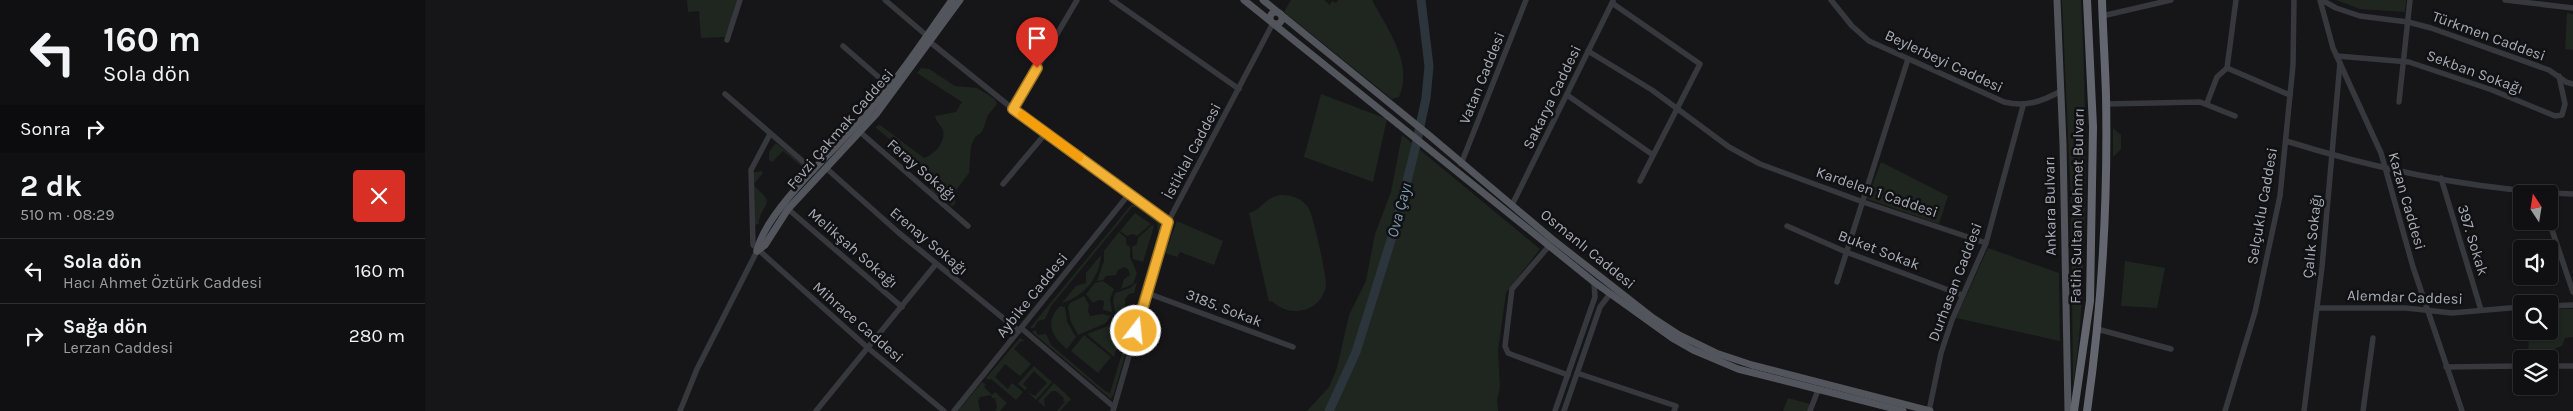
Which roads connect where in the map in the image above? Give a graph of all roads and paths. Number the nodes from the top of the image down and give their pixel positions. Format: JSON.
{"nodes":[{"id":1,"x":741,"y":0,"type":"edge"},
{"id":2,"x":885,"y":0,"type":"edge"},
{"id":3,"x":952,"y":0,"type":"edge"},
{"id":4,"x":960,"y":0,"type":"edge"},
{"id":5,"x":1077,"y":0,"type":"edge"},
{"id":6,"x":1112,"y":0,"type":"edge"},
{"id":7,"x":1244,"y":0,"type":"edge"},
{"id":8,"x":1263,"y":0,"type":"edge"},
{"id":9,"x":1526,"y":0,"type":"edge"},
{"id":10,"x":1831,"y":0,"type":"edge"},
{"id":11,"x":2057,"y":0,"type":"edge"},
{"id":12,"x":2087,"y":0,"type":"edge"},
{"id":13,"x":2102,"y":0,"type":"edge"},
{"id":14,"x":2171,"y":0,"type":"edge"},
{"id":15,"x":2236,"y":0,"type":"edge"},
{"id":16,"x":2294,"y":0,"type":"edge"},
{"id":17,"x":2321,"y":0,"type":"edge"},
{"id":18,"x":2410,"y":0,"type":"edge"},
{"id":19,"x":2505,"y":0,"type":"edge"},
{"id":20,"x":1613,"y":2,"type":"edge"},
{"id":21,"x":2562,"y":3,"type":"edge"},
{"id":22,"x":2573,"y":8,"type":"edge"},
{"id":23,"x":1280,"y":14,"type":"junction"},
{"id":24,"x":2102,"y":16,"type":"junction"},
{"id":25,"x":2407,"y":22,"type":"junction"},
{"id":26,"x":1273,"y":23,"type":"junction"},
{"id":27,"x":928,"y":39,"type":"junction"},
{"id":28,"x":727,"y":40,"type":"dead end"},
{"id":29,"x":843,"y":46,"type":"dead end"},
{"id":30,"x":1588,"y":51,"type":"junction"},
{"id":31,"x":1908,"y":59,"type":"junction"},
{"id":32,"x":2339,"y":59,"type":"junction"},
{"id":33,"x":2403,"y":60,"type":"junction"},
{"id":34,"x":2227,"y":68,"type":"junction"},
{"id":35,"x":2559,"y":76,"type":"junction"},
{"id":36,"x":2573,"y":84,"type":"edge"},
{"id":37,"x":890,"y":86,"type":"junction"},
{"id":38,"x":1239,"y":89,"type":"junction"},
{"id":39,"x":2061,"y":91,"type":"junction"},
{"id":40,"x":725,"y":94,"type":"dead end"},
{"id":41,"x":2290,"y":95,"type":"junction"},
{"id":42,"x":1567,"y":96,"type":"junction"},
{"id":43,"x":2399,"y":102,"type":"dead end"},
{"id":44,"x":2207,"y":103,"type":"junction"},
{"id":45,"x":2106,"y":104,"type":"junction"},
{"id":46,"x":2023,"y":106,"type":"junction"},
{"id":47,"x":1013,"y":109,"type":"junction"},
{"id":48,"x":1677,"y":109,"type":"junction"},
{"id":49,"x":2235,"y":116,"type":"dead end"},
{"id":50,"x":860,"y":132,"type":"junction"},
{"id":51,"x":1046,"y":133,"type":"junction"},
{"id":52,"x":770,"y":134,"type":"junction"},
{"id":53,"x":2286,"y":141,"type":"junction"},
{"id":54,"x":1653,"y":156,"type":"junction"},
{"id":55,"x":2333,"y":156,"type":"junction"},
{"id":56,"x":1461,"y":164,"type":"junction"},
{"id":57,"x":826,"y":168,"type":"junction"},
{"id":58,"x":2387,"y":169,"type":"junction"},
{"id":59,"x":814,"y":171,"type":"junction"},
{"id":60,"x":2441,"y":178,"type":"junction"},
{"id":61,"x":1640,"y":182,"type":"dead end"},
{"id":62,"x":1003,"y":184,"type":"dead end"},
{"id":63,"x":2513,"y":188,"type":"edge"},
{"id":64,"x":2558,"y":193,"type":"edge"},
{"id":65,"x":1129,"y":194,"type":"junction"},
{"id":66,"x":2573,"y":194,"type":"edge"},
{"id":67,"x":1863,"y":202,"type":"junction"},
{"id":68,"x":1513,"y":205,"type":"junction"},
{"id":69,"x":788,"y":209,"type":"junction"},
{"id":70,"x":1168,"y":222,"type":"junction"},
{"id":71,"x":968,"y":226,"type":"dead end"},
{"id":72,"x":1787,"y":226,"type":"dead end"},
{"id":73,"x":2552,"y":230,"type":"edge"},
{"id":74,"x":1986,"y":243,"type":"junction"},
{"id":75,"x":1549,"y":246,"type":"junction"},
{"id":76,"x":757,"y":251,"type":"junction"},
{"id":77,"x":1846,"y":252,"type":"junction"},
{"id":78,"x":936,"y":264,"type":"junction"},
{"id":79,"x":1594,"y":282,"type":"junction"},
{"id":80,"x":1837,"y":282,"type":"dead end"},
{"id":81,"x":2573,"y":292,"type":"edge"},
{"id":82,"x":1147,"y":293,"type":"junction"},
{"id":83,"x":1610,"y":294,"type":"junction"},
{"id":84,"x":1962,"y":296,"type":"junction"},
{"id":85,"x":2573,"y":305,"type":"edge"},
{"id":86,"x":2558,"y":306,"type":"edge"},
{"id":87,"x":902,"y":307,"type":"junction"},
{"id":88,"x":2318,"y":308,"type":"junction"},
{"id":89,"x":2513,"y":308,"type":"edge"},
{"id":90,"x":2427,"y":310,"type":"junction"},
{"id":91,"x":2481,"y":310,"type":"junction"},
{"id":92,"x":2097,"y":329,"type":"junction"},
{"id":93,"x":1020,"y":330,"type":"junction"},
{"id":94,"x":2373,"y":338,"type":"dead end"},
{"id":95,"x":1293,"y":347,"type":"dead end"},
{"id":96,"x":868,"y":348,"type":"junction"},
{"id":97,"x":2171,"y":349,"type":"dead end"},
{"id":98,"x":2513,"y":366,"type":"edge"},
{"id":99,"x":2558,"y":366,"type":"edge"},
{"id":100,"x":2573,"y":366,"type":"edge"},
{"id":101,"x":2445,"y":367,"type":"junction"},
{"id":102,"x":1577,"y":373,"type":"junction"},
{"id":103,"x":1568,"y":375,"type":"junction"},
{"id":104,"x":1818,"y":390,"type":"junction"},
{"id":105,"x":1113,"y":409,"type":"edge"},
{"id":106,"x":1675,"y":409,"type":"edge"},
{"id":107,"x":681,"y":411,"type":"edge"},
{"id":108,"x":816,"y":411,"type":"edge"},
{"id":109,"x":944,"y":411,"type":"edge"},
{"id":110,"x":954,"y":411,"type":"edge"},
{"id":111,"x":1555,"y":411,"type":"edge"},
{"id":112,"x":1564,"y":411,"type":"edge"},
{"id":113,"x":1810,"y":411,"type":"edge"},
{"id":114,"x":1903,"y":411,"type":"edge"},
{"id":115,"x":1930,"y":411,"type":"edge"},
{"id":116,"x":2068,"y":411,"type":"edge"},
{"id":117,"x":2074,"y":411,"type":"edge"},
{"id":118,"x":2087,"y":411,"type":"edge"},
{"id":119,"x":2225,"y":411,"type":"edge"},
{"id":120,"x":2304,"y":411,"type":"edge"},
{"id":121,"x":2363,"y":411,"type":"edge"},
{"id":122,"x":2462,"y":411,"type":"edge"}],
"edges":[{"from":1,"to":28,"type":"street"},
{"from":2,"to":27,"type":"street"},
{"from":3,"to":27,"type":"main road","name":"Fevzi Çakmak Caddesi"},
{"from":4,"to":27,"type":"main road","name":"Fevzi Çakmak Caddesi"},
{"from":5,"to":47,"type":"street"},
{"from":6,"to":38,"type":"street"},
{"from":7,"to":26,"type":"main road","name":"Osmanlı Caddesi"},
{"from":8,"to":23,"type":"main road","name":"Osmanlı Caddesi"},
{"from":9,"to":56,"type":"street","name":"Vatan Caddesi"},
{"from":10,"to":31,"type":"street","name":"Beylerbeyi Caddesi"},
{"from":11,"to":39,"type":"main road","name":"Ankara Bulvarı"},
{"from":12,"to":117,"type":"highway","name":"Fatih Sultan Mehmet Bulvarı"},
{"from":13,"to":24,"type":"highway","name":"Fatih Sultan Mehmet Bulvarı"},
{"from":14,"to":24,"type":"street"},
{"from":15,"to":34,"type":"street"},
{"from":16,"to":41,"type":"street","name":"Selçuklu Caddesi"},
{"from":17,"to":25,"type":"street","name":"Türkmen Caddesi"},
{"from":17,"to":32,"type":"street","name":"Kazan Caddesi"},
{"from":18,"to":25,"type":"street"},
{"from":19,"to":21,"type":"street"},
{"from":20,"to":30,"type":"street","name":"Sakarya Caddesi"},
{"from":20,"to":48,"type":"street"},
{"from":21,"to":22,"type":"street"},
{"from":23,"to":26,"type":"main road"},
{"from":23,"to":56,"type":"main road","name":"Osmanlı Caddesi"},
{"from":24,"to":45,"type":"highway","name":"Fatih Sultan Mehmet Bulvarı"},
{"from":25,"to":33,"type":"street"},
{"from":25,"to":35,"type":"street","name":"Türkmen Caddesi"},
{"from":26,"to":38,"type":"street","name":"İstiklal Caddesi"},
{"from":26,"to":75,"type":"main road","name":"Osmanlı Caddesi"},
{"from":27,"to":37,"type":"main road","name":"Fevzi Çakmak Caddesi"},
{"from":27,"to":47,"type":"street"},
{"from":27,"to":50,"type":"main road","name":"Fevzi Çakmak Caddesi"},
{"from":29,"to":37,"type":"street"},
{"from":30,"to":42,"type":"street","name":"Sakarya Caddesi"},
{"from":30,"to":48,"type":"street","name":"Kardelen 1 Caddesi"},
{"from":31,"to":46,"type":"street","name":"Beylerbeyi Caddesi"},
{"from":31,"to":67,"type":"street"},
{"from":32,"to":33,"type":"street","name":"Sekban Sokağı"},
{"from":32,"to":55,"type":"street","name":"Çalık Sokağı"},
{"from":32,"to":58,"type":"street","name":"Kazan Caddesi"},
{"from":33,"to":35,"type":"street","name":"Sekban Sokağı"},
{"from":33,"to":43,"type":"street"},
{"from":34,"to":41,"type":"street"},
{"from":34,"to":44,"type":"street"},
{"from":35,"to":36,"type":"street","name":"Türkmen Caddesi"},
{"from":37,"to":59,"type":"main road","name":"Fevzi Çakmak Caddesi"},
{"from":38,"to":70,"type":"street","name":"İstiklal Caddesi"},
{"from":39,"to":46,"type":"street"},
{"from":39,"to":116,"type":"main road","name":"Ankara Bulvarı"},
{"from":40,"to":52,"type":"street"},
{"from":41,"to":53,"type":"street","name":"Selçuklu Caddesi"},
{"from":42,"to":54,"type":"street"},
{"from":42,"to":68,"type":"street","name":"Sakarya Caddesi"},
{"from":44,"to":45,"type":"street"},
{"from":44,"to":49,"type":"street"},
{"from":45,"to":92,"type":"highway","name":"Fatih Sultan Mehmet Bulvarı"},
{"from":46,"to":74,"type":"street","name":"Durhasan Caddesi"},
{"from":47,"to":51,"type":"street"},
{"from":48,"to":54,"type":"street"},
{"from":48,"to":67,"type":"street","name":"Kardelen 1 Caddesi"},
{"from":50,"to":57,"type":"main road","name":"Fevzi Çakmak Caddesi"},
{"from":50,"to":71,"type":"street","name":"Feray Sokağı"},
{"from":51,"to":62,"type":"street"},
{"from":51,"to":65,"type":"street"},
{"from":52,"to":59,"type":"street"},
{"from":52,"to":76,"type":"street"},
{"from":53,"to":55,"type":"street"},
{"from":53,"to":119,"type":"street","name":"Selçuklu Caddesi"},
{"from":54,"to":61,"type":"street"},
{"from":55,"to":58,"type":"street"},
{"from":55,"to":88,"type":"street","name":"Çalık Sokağı"},
{"from":56,"to":68,"type":"main road","name":"Osmanlı Caddesi"},
{"from":57,"to":69,"type":"main road","name":"Fevzi Çakmak Caddesi"},
{"from":57,"to":78,"type":"street","name":"Erenay Sokağı"},
{"from":58,"to":60,"type":"street"},
{"from":58,"to":90,"type":"street","name":"Kazan Caddesi"},
{"from":59,"to":76,"type":"main road","name":"Fevzi Çakmak Caddesi"},
{"from":60,"to":63,"type":"street"},
{"from":60,"to":91,"type":"street","name":"397. Sokak"},
{"from":64,"to":66,"type":"street"},
{"from":65,"to":70,"type":"street"},
{"from":65,"to":93,"type":"street","name":"Aybike Caddesi"},
{"from":67,"to":74,"type":"street","name":"Kardelen 1 Caddesi"},
{"from":67,"to":77,"type":"street"},
{"from":68,"to":115,"type":"main road","name":"Osmanlı Caddesi"},
{"from":69,"to":76,"type":"main road","name":"Fevzi Çakmak Caddesi"},
{"from":69,"to":87,"type":"street","name":"Melikşah Sokağı"},
{"from":70,"to":82,"type":"street","name":"İstiklal Caddesi"},
{"from":72,"to":77,"type":"street","name":"Buket Sokak"},
{"from":73,"to":81,"type":"street"},
{"from":74,"to":84,"type":"street","name":"Durhasan Caddesi"},
{"from":75,"to":79,"type":"main road","name":"Osmanlı Caddesi"},
{"from":75,"to":103,"type":"street"},
{"from":76,"to":96,"type":"street","name":"Mihrace Caddesi"},
{"from":76,"to":107,"type":"street","name":"Fevzi Çakmak Caddesi"},
{"from":77,"to":80,"type":"street"},
{"from":77,"to":84,"type":"street","name":"Buket Sokak"},
{"from":78,"to":87,"type":"street"},
{"from":78,"to":93,"type":"street","name":"Erenay Sokağı"},
{"from":79,"to":83,"type":"main road","name":"Osmanlı Caddesi"},
{"from":79,"to":103,"type":"street"},
{"from":82,"to":95,"type":"street","name":"3185. Sokak"},
{"from":82,"to":105,"type":"street","name":"İstiklal Caddesi"},
{"from":83,"to":102,"type":"street"},
{"from":83,"to":104,"type":"main road","name":"Osmanlı Caddesi"},
{"from":84,"to":115,"type":"street","name":"Durhasan Caddesi"},
{"from":85,"to":86,"type":"street"},
{"from":87,"to":96,"type":"street"},
{"from":88,"to":90,"type":"street","name":"Alemdar Caddesi"},
{"from":88,"to":120,"type":"street","name":"Çalık Sokağı"},
{"from":89,"to":91,"type":"street","name":"Alemdar Caddesi"},
{"from":90,"to":91,"type":"street","name":"Alemdar Caddesi"},
{"from":90,"to":101,"type":"street","name":"Kazan Caddesi"},
{"from":92,"to":97,"type":"street"},
{"from":92,"to":118,"type":"highway","name":"Fatih Sultan Mehmet Bulvarı"},
{"from":93,"to":105,"type":"street","name":"Erenay Sokağı"},
{"from":93,"to":110,"type":"street","name":"Aybike Caddesi"},
{"from":94,"to":121,"type":"street"},
{"from":96,"to":108,"type":"street"},
{"from":96,"to":109,"type":"street","name":"Mihrace Caddesi"},
{"from":98,"to":101,"type":"street"},
{"from":99,"to":100,"type":"street"},
{"from":101,"to":122,"type":"street","name":"Kazan Caddesi"},
{"from":102,"to":106,"type":"street"},
{"from":102,"to":112,"type":"street"},
{"from":103,"to":111,"type":"street"},
{"from":104,"to":113,"type":"street"},
{"from":104,"to":114,"type":"main road","name":"Osmanlı Caddesi"}]}
